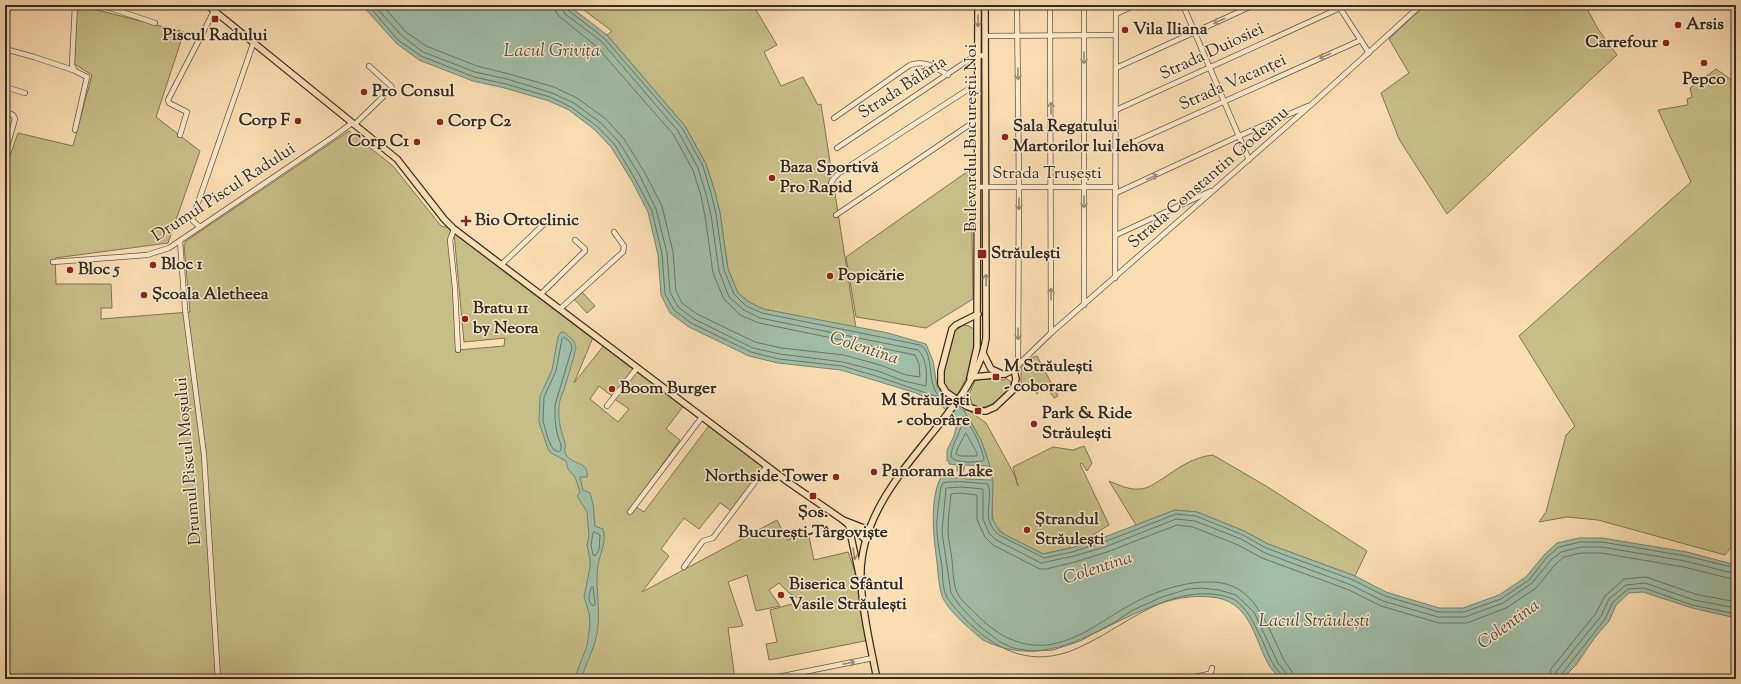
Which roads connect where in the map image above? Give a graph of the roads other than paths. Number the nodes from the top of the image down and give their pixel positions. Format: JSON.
{"nodes":[{"id":1,"x":74,"y":5,"type":"edge"},
{"id":2,"x":87,"y":5,"type":"edge"},
{"id":3,"x":207,"y":5,"type":"edge"},
{"id":4,"x":978,"y":5,"type":"edge"},
{"id":5,"x":985,"y":5,"type":"edge"},
{"id":6,"x":1017,"y":5,"type":"edge"},
{"id":7,"x":1050,"y":5,"type":"edge"},
{"id":8,"x":1084,"y":5,"type":"edge"},
{"id":9,"x":1116,"y":5,"type":"edge"},
{"id":10,"x":1135,"y":5,"type":"edge"},
{"id":11,"x":1183,"y":5,"type":"edge"},
{"id":12,"x":1254,"y":5,"type":"edge"},
{"id":13,"x":1421,"y":5,"type":"edge"},
{"id":14,"x":1339,"y":6,"type":"edge"},
{"id":15,"x":214,"y":10,"type":"junction"},
{"id":16,"x":1116,"y":14,"type":"junction"},
{"id":17,"x":155,"y":23,"type":"dead end"},
{"id":18,"x":1195,"y":32,"type":"junction"},
{"id":19,"x":1018,"y":35,"type":"junction"},
{"id":20,"x":1050,"y":35,"type":"junction"},
{"id":21,"x":1084,"y":35,"type":"junction"},
{"id":22,"x":1116,"y":35,"type":"junction"},
{"id":23,"x":985,"y":36,"type":"junction"},
{"id":24,"x":1361,"y":40,"type":"junction"},
{"id":25,"x":253,"y":44,"type":"junction"},
{"id":26,"x":5,"y":50,"type":"edge"},
{"id":27,"x":1370,"y":53,"type":"junction"},
{"id":28,"x":985,"y":54,"type":"junction"},
{"id":29,"x":978,"y":56,"type":"junction"},
{"id":30,"x":369,"y":66,"type":"dead end"},
{"id":31,"x":1116,"y":68,"type":"junction"},
{"id":32,"x":1210,"y":68,"type":"junction"},
{"id":33,"x":73,"y":70,"type":"junction"},
{"id":34,"x":948,"y":75,"type":"junction"},
{"id":35,"x":978,"y":83,"type":"junction"},
{"id":36,"x":5,"y":87,"type":"edge"},
{"id":37,"x":25,"y":93,"type":"dead end"},
{"id":38,"x":1225,"y":101,"type":"junction"},
{"id":39,"x":1312,"y":104,"type":"junction"},
{"id":40,"x":1116,"y":110,"type":"junction"},
{"id":41,"x":5,"y":111,"type":"edge"},
{"id":42,"x":834,"y":118,"type":"dead end"},
{"id":43,"x":978,"y":119,"type":"junction"},
{"id":44,"x":353,"y":124,"type":"junction"},
{"id":45,"x":75,"y":130,"type":"dead end"},
{"id":46,"x":180,"y":135,"type":"dead end"},
{"id":47,"x":1239,"y":136,"type":"junction"},
{"id":48,"x":837,"y":148,"type":"dead end"},
{"id":49,"x":1116,"y":150,"type":"junction"},
{"id":50,"x":5,"y":154,"type":"edge"},
{"id":51,"x":1249,"y":160,"type":"junction"},
{"id":52,"x":832,"y":183,"type":"dead end"},
{"id":53,"x":978,"y":187,"type":"junction"},
{"id":54,"x":986,"y":187,"type":"junction"},
{"id":55,"x":1019,"y":187,"type":"junction"},
{"id":56,"x":1116,"y":187,"type":"junction"},
{"id":57,"x":1052,"y":188,"type":"junction"},
{"id":58,"x":1084,"y":188,"type":"junction"},
{"id":59,"x":1216,"y":188,"type":"junction"},
{"id":60,"x":1116,"y":194,"type":"junction"},
{"id":61,"x":836,"y":215,"type":"dead end"},
{"id":62,"x":545,"y":223,"type":"dead end"},
{"id":63,"x":200,"y":227,"type":"junction"},
{"id":64,"x":454,"y":229,"type":"junction"},
{"id":65,"x":614,"y":232,"type":"dead end"},
{"id":66,"x":1116,"y":235,"type":"junction"},
{"id":67,"x":575,"y":240,"type":"dead end"},
{"id":68,"x":180,"y":241,"type":"junction"},
{"id":69,"x":53,"y":262,"type":"dead end"},
{"id":70,"x":501,"y":265,"type":"junction"},
{"id":71,"x":1115,"y":278,"type":"junction"},
{"id":72,"x":541,"y":294,"type":"junction"},
{"id":73,"x":1084,"y":305,"type":"junction"},
{"id":74,"x":560,"y":309,"type":"junction"},
{"id":75,"x":978,"y":314,"type":"junction"},
{"id":76,"x":966,"y":321,"type":"junction"},
{"id":77,"x":978,"y":328,"type":"junction"},
{"id":78,"x":1051,"y":333,"type":"junction"},
{"id":79,"x":458,"y":350,"type":"dead end"},
{"id":80,"x":983,"y":353,"type":"junction"},
{"id":81,"x":1016,"y":367,"type":"junction"},
{"id":82,"x":637,"y":368,"type":"junction"},
{"id":83,"x":1002,"y":374,"type":"junction"},
{"id":84,"x":974,"y":377,"type":"junction"},
{"id":85,"x":966,"y":387,"type":"junction"},
{"id":86,"x":607,"y":406,"type":"dead end"},
{"id":87,"x":702,"y":417,"type":"junction"},
{"id":88,"x":767,"y":466,"type":"junction"},
{"id":89,"x":630,"y":512,"type":"dead end"},
{"id":90,"x":843,"y":520,"type":"junction"},
{"id":91,"x":849,"y":527,"type":"junction"},
{"id":92,"x":869,"y":530,"type":"junction"},
{"id":93,"x":866,"y":540,"type":"junction"},
{"id":94,"x":684,"y":567,"type":"dead end"},
{"id":95,"x":861,"y":581,"type":"junction"},
{"id":96,"x":873,"y":658,"type":"junction"},
{"id":97,"x":1212,"y":668,"type":"dead end"},
{"id":98,"x":797,"y":676,"type":"edge"},
{"id":99,"x":218,"y":679,"type":"edge"},
{"id":100,"x":770,"y":679,"type":"edge"},
{"id":101,"x":877,"y":679,"type":"edge"},
{"id":102,"x":1185,"y":679,"type":"edge"}],
"edges":[{"from":1,"to":33,"type":"street"},
{"from":2,"to":17,"type":"street"},
{"from":3,"to":15,"type":"main road"},
{"from":4,"to":29,"type":"main road","name":"Bulevardul Bucureștii Noi","one_way":true},
{"from":5,"to":23,"type":"main road","name":"Bulevardul Bucureștii Noi"},
{"from":6,"to":19,"type":"street"},
{"from":7,"to":20,"type":"street"},
{"from":8,"to":21,"type":"street"},
{"from":9,"to":16,"type":"street"},
{"from":10,"to":16,"type":"street"},
{"from":11,"to":18,"type":"street"},
{"from":12,"to":18,"type":"street","one_way":true},
{"from":13,"to":27,"type":"street","name":"Strada Constantin Godeanu"},
{"from":14,"to":24,"type":"street"},
{"from":14,"to":32,"type":"street","name":"Strada Duiosiei"},
{"from":15,"to":25,"type":"main road"},
{"from":15,"to":46,"type":"street"},
{"from":16,"to":22,"type":"street"},
{"from":18,"to":31,"type":"street"},
{"from":18,"to":32,"type":"street"},
{"from":19,"to":20,"type":"street"},
{"from":19,"to":23,"type":"street"},
{"from":19,"to":55,"type":"street","one_way":true},
{"from":20,"to":21,"type":"street"},
{"from":57,"to":20,"type":"street","one_way":true},
{"from":21,"to":22,"type":"street"},
{"from":21,"to":58,"type":"street","one_way":true},
{"from":22,"to":31,"type":"street"},
{"from":23,"to":28,"type":"main road","name":"Bulevardul Bucureștii Noi"},
{"from":24,"to":27,"type":"street"},
{"from":24,"to":38,"type":"street","name":"Strada Vacanței","one_way":true},
{"from":25,"to":44,"type":"main road"},
{"from":25,"to":63,"type":"street"},
{"from":26,"to":33,"type":"street"},
{"from":27,"to":39,"type":"street","name":"Strada Constantin Godeanu"},
{"from":28,"to":29,"type":"street","name":"Strada Bălăria"},
{"from":28,"to":54,"type":"main road","name":"Bulevardul Bucureștii Noi"},
{"from":29,"to":34,"type":"street","name":"Strada Bălăria"},
{"from":29,"to":35,"type":"main road","name":"Bulevardul Bucureștii Noi"},
{"from":30,"to":44,"type":"street","name":"Drumul Piscul Radului"},
{"from":31,"to":40,"type":"street"},
{"from":32,"to":38,"type":"street"},
{"from":32,"to":40,"type":"street","name":"Strada Duiosiei"},
{"from":33,"to":45,"type":"street"},
{"from":34,"to":42,"type":"street"},
{"from":34,"to":48,"type":"street","name":"Strada Bălăria"},
{"from":35,"to":43,"type":"main road","name":"Bulevardul Bucureștii Noi"},
{"from":35,"to":52,"type":"street"},
{"from":36,"to":37,"type":"street"},
{"from":38,"to":47,"type":"street"},
{"from":38,"to":49,"type":"street","name":"Strada Vacanței"},
{"from":39,"to":47,"type":"street","name":"Strada Trușești"},
{"from":39,"to":51,"type":"street","name":"Strada Constantin Godeanu"},
{"from":40,"to":49,"type":"street"},
{"from":41,"to":50,"type":"street"},
{"from":43,"to":53,"type":"main road","name":"Bulevardul Bucureștii Noi"},
{"from":43,"to":61,"type":"street"},
{"from":44,"to":63,"type":"street","name":"Drumul Piscul Radului"},
{"from":44,"to":64,"type":"main road"},
{"from":47,"to":51,"type":"street"},
{"from":60,"to":47,"type":"street","name":"Strada Trușești","one_way":true},
{"from":49,"to":56,"type":"street"},
{"from":51,"to":59,"type":"street","name":"Strada Constantin Godeanu"},
{"from":53,"to":54,"type":"street","name":"Strada Trușești"},
{"from":53,"to":75,"type":"main road","name":"Bulevardul Bucureștii Noi"},
{"from":54,"to":55,"type":"street","name":"Strada Trușești"},
{"from":80,"to":54,"type":"main road","name":"Bulevardul Bucureștii Noi","one_way":true},
{"from":55,"to":57,"type":"street","name":"Strada Trușești"},
{"from":55,"to":81,"type":"street","one_way":true},
{"from":56,"to":58,"type":"street","name":"Strada Trușești"},
{"from":56,"to":60,"type":"street"},
{"from":57,"to":58,"type":"street","name":"Strada Trușești"},
{"from":78,"to":57,"type":"street","one_way":true},
{"from":58,"to":73,"type":"street","one_way":true},
{"from":59,"to":66,"type":"street"},
{"from":59,"to":71,"type":"street","name":"Strada Constantin Godeanu"},
{"from":60,"to":66,"type":"street"},
{"from":62,"to":70,"type":"street"},
{"from":63,"to":68,"type":"street","name":"Drumul Piscul Radului"},
{"from":64,"to":70,"type":"main road"},
{"from":64,"to":79,"type":"street"},
{"from":65,"to":74,"type":"street"},
{"from":66,"to":71,"type":"street"},
{"from":67,"to":72,"type":"street"},
{"from":68,"to":69,"type":"street","name":"Drumul Piscul Radului"},
{"from":68,"to":99,"type":"street","name":"Drumul Piscul Moșului"},
{"from":70,"to":72,"type":"main road"},
{"from":71,"to":73,"type":"street","name":"Strada Constantin Godeanu"},
{"from":72,"to":74,"type":"main road"},
{"from":73,"to":78,"type":"street","name":"Strada Constantin Godeanu"},
{"from":74,"to":82,"type":"main road"},
{"from":75,"to":76,"type":"main road"},
{"from":75,"to":77,"type":"main road","name":"Bulevardul Bucureștii Noi"},
{"from":76,"to":77,"type":"main road"},
{"from":76,"to":81,"type":"main road"},
{"from":77,"to":85,"type":"main road","name":"Bulevardul Bucureștii Noi"},
{"from":78,"to":81,"type":"street","name":"Strada Constantin Godeanu"},
{"from":80,"to":83,"type":"main road"},
{"from":80,"to":84,"type":"main road","name":"Bulevardul Bucureștii Noi"},
{"from":81,"to":83,"type":"main road"},
{"from":82,"to":86,"type":"street"},
{"from":82,"to":87,"type":"main road"},
{"from":83,"to":84,"type":"main road"},
{"from":84,"to":85,"type":"main road","name":"Bulevardul Bucureștii Noi"},
{"from":85,"to":92,"type":"main road","name":"Bulevardul Bucureștii Noi","bridge":true},
{"from":87,"to":88,"type":"main road"},
{"from":87,"to":89,"type":"street"},
{"from":88,"to":90,"type":"main road"},
{"from":88,"to":94,"type":"street"},
{"from":90,"to":91,"type":"main road"},
{"from":90,"to":92,"type":"main road"},
{"from":91,"to":93,"type":"main road"},
{"from":91,"to":95,"type":"main road","one_way":true},
{"from":92,"to":93,"type":"main road","name":"Bulevardul Bucureștii Noi"},
{"from":93,"to":95,"type":"main road","name":"Bulevardul Bucureștii Noi"},
{"from":95,"to":96,"type":"main road"},
{"from":98,"to":96,"type":"street","one_way":true},
{"from":96,"to":101,"type":"main road"},
{"from":97,"to":102,"type":"street"},
{"from":98,"to":100,"type":"street"}]}
